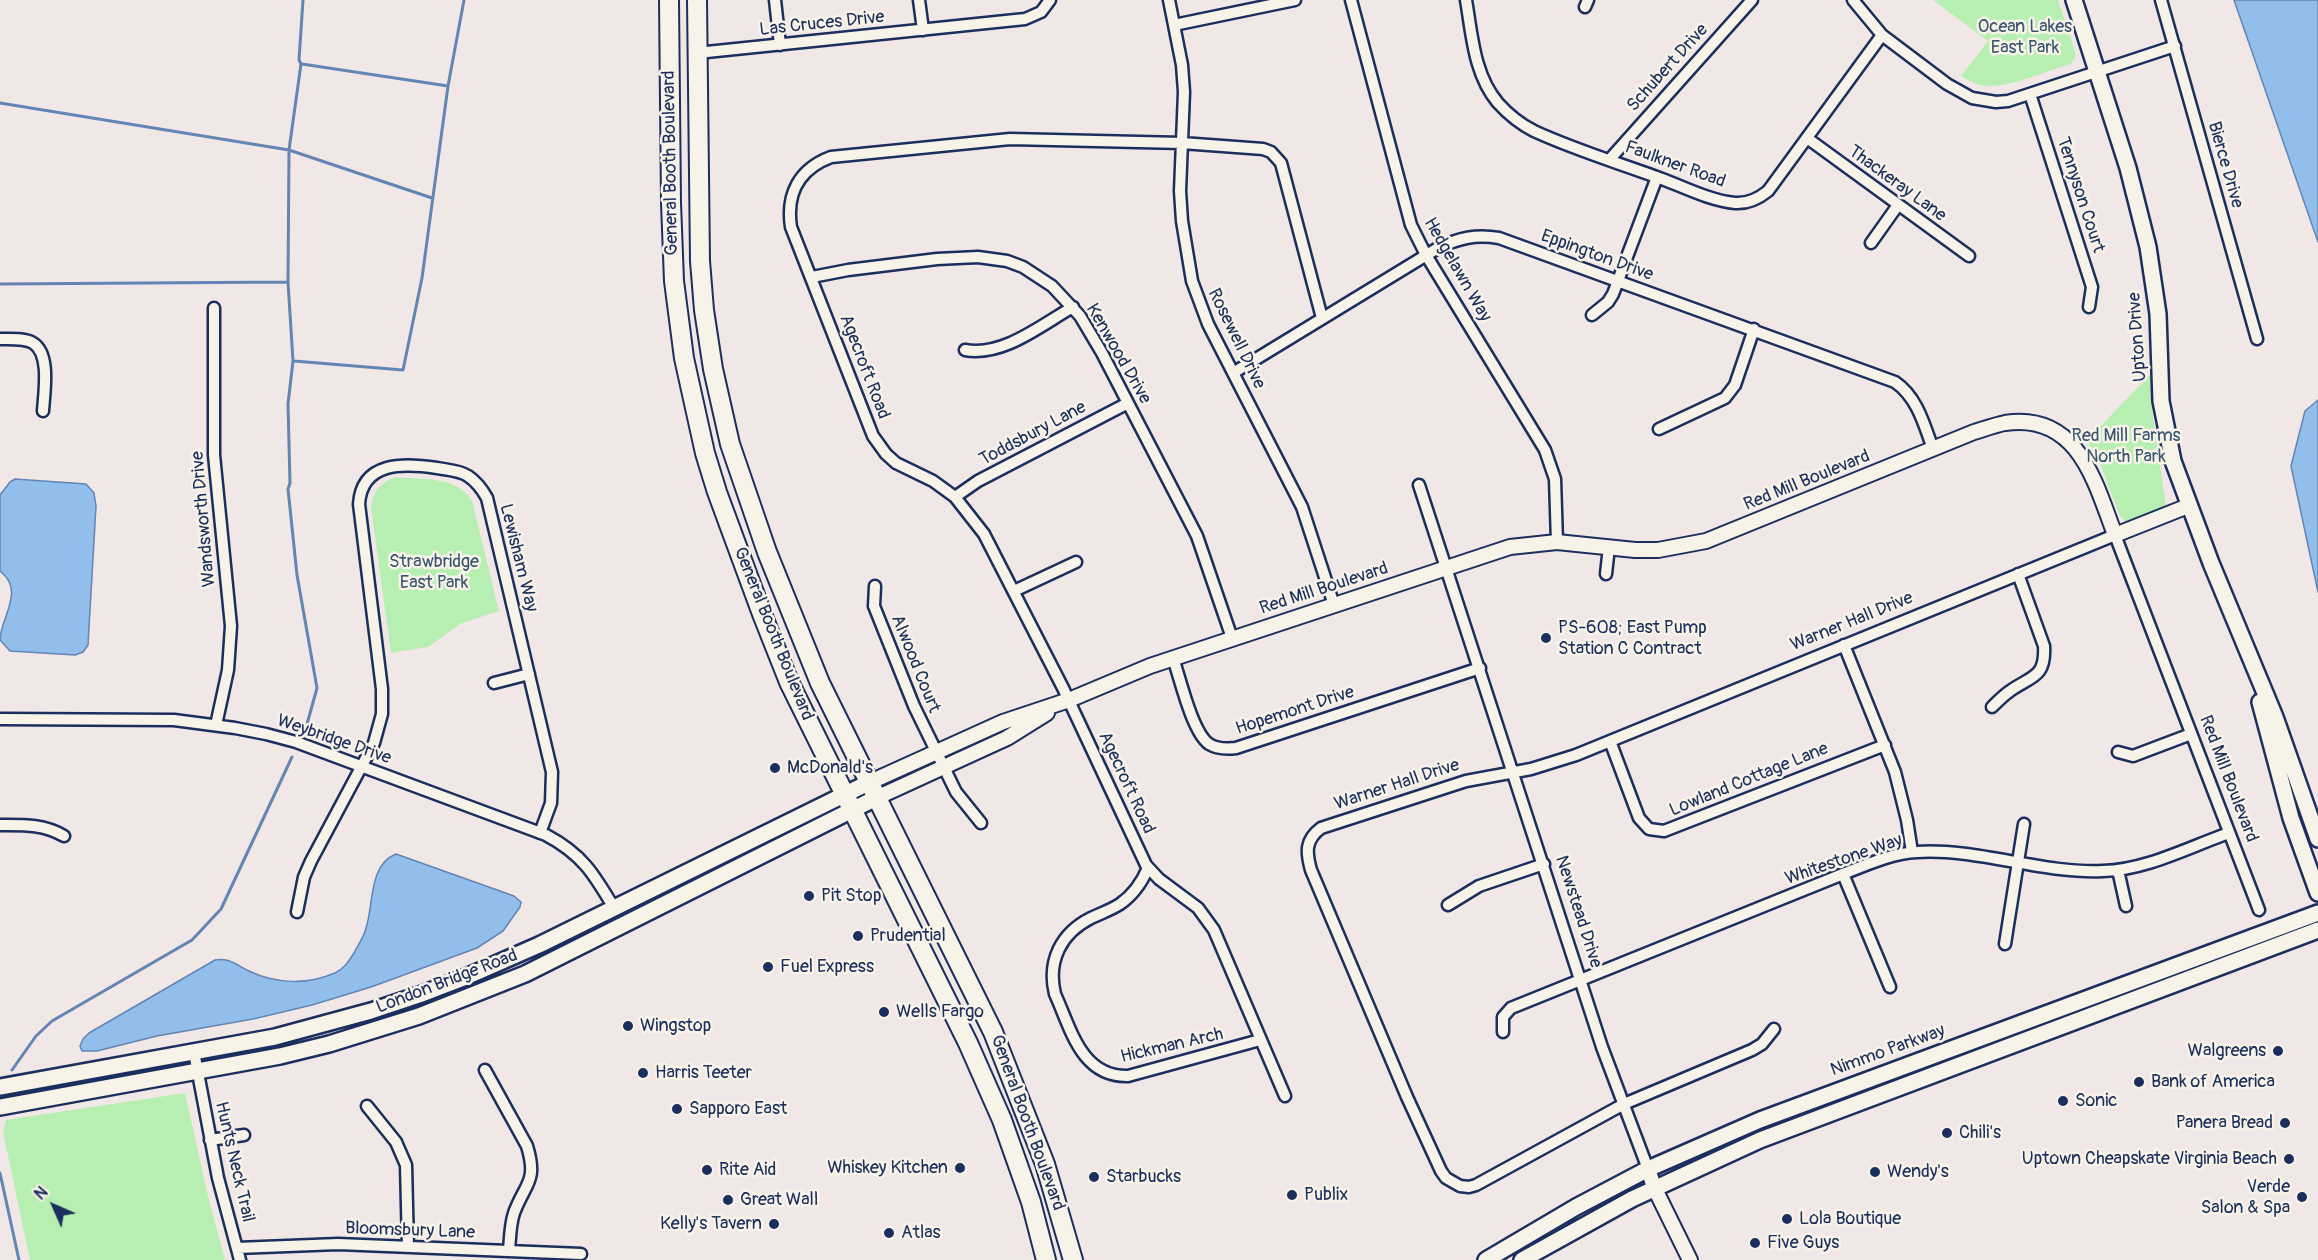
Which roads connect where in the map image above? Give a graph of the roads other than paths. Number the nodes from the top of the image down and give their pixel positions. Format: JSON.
{"nodes":[{"id":1,"x":669,"y":0,"type":"edge"},
{"id":2,"x":697,"y":0,"type":"edge"},
{"id":3,"x":776,"y":0,"type":"edge"},
{"id":4,"x":919,"y":0,"type":"edge"},
{"id":5,"x":1050,"y":0,"type":"edge"},
{"id":6,"x":1169,"y":0,"type":"edge"},
{"id":7,"x":1295,"y":0,"type":"edge"},
{"id":8,"x":1351,"y":0,"type":"edge"},
{"id":9,"x":1466,"y":0,"type":"edge"},
{"id":10,"x":1853,"y":0,"type":"edge"},
{"id":11,"x":2074,"y":0,"type":"edge"},
{"id":12,"x":2161,"y":0,"type":"edge"},
{"id":13,"x":1746,"y":2,"type":"edge"},
{"id":14,"x":1174,"y":25,"type":"junction"},
{"id":15,"x":923,"y":30,"type":"junction"},
{"id":16,"x":1882,"y":35,"type":"junction"},
{"id":17,"x":780,"y":45,"type":"junction"},
{"id":18,"x":2175,"y":46,"type":"junction"},
{"id":19,"x":697,"y":53,"type":"junction"},
{"id":20,"x":2098,"y":72,"type":"junction"},
{"id":21,"x":2030,"y":94,"type":"junction"},
{"id":22,"x":1807,"y":138,"type":"junction"},
{"id":23,"x":1182,"y":143,"type":"junction"},
{"id":24,"x":1610,"y":159,"type":"junction"},
{"id":25,"x":1657,"y":177,"type":"junction"},
{"id":26,"x":1898,"y":205,"type":"junction"},
{"id":27,"x":1871,"y":243,"type":"dead end"},
{"id":28,"x":1426,"y":255,"type":"junction"},
{"id":29,"x":1969,"y":255,"type":"dead end"},
{"id":30,"x":812,"y":277,"type":"junction"},
{"id":31,"x":1618,"y":280,"type":"junction"},
{"id":32,"x":1073,"y":307,"type":"junction"},
{"id":33,"x":2089,"y":307,"type":"dead end"},
{"id":34,"x":214,"y":308,"type":"dead end"},
{"id":35,"x":1592,"y":315,"type":"dead end"},
{"id":36,"x":1322,"y":318,"type":"junction"},
{"id":37,"x":1754,"y":329,"type":"junction"},
{"id":38,"x":0,"y":339,"type":"edge"},
{"id":39,"x":2257,"y":339,"type":"dead end"},
{"id":40,"x":965,"y":350,"type":"dead end"},
{"id":41,"x":1233,"y":373,"type":"junction"},
{"id":42,"x":1128,"y":403,"type":"junction"},
{"id":43,"x":43,"y":411,"type":"dead end"},
{"id":44,"x":1659,"y":429,"type":"dead end"},
{"id":45,"x":1933,"y":448,"type":"junction"},
{"id":46,"x":1419,"y":485,"type":"dead end"},
{"id":47,"x":955,"y":497,"type":"junction"},
{"id":48,"x":2188,"y":506,"type":"junction"},
{"id":49,"x":2115,"y":535,"type":"junction"},
{"id":50,"x":1557,"y":542,"type":"junction"},
{"id":51,"x":1609,"y":547,"type":"junction"},
{"id":52,"x":1076,"y":562,"type":"dead end"},
{"id":53,"x":1447,"y":568,"type":"junction"},
{"id":54,"x":1606,"y":574,"type":"dead end"},
{"id":55,"x":2018,"y":574,"type":"junction"},
{"id":56,"x":875,"y":586,"type":"dead end"},
{"id":57,"x":1014,"y":591,"type":"junction"},
{"id":58,"x":1334,"y":605,"type":"junction"},
{"id":59,"x":1232,"y":638,"type":"junction"},
{"id":60,"x":1844,"y":645,"type":"junction"},
{"id":61,"x":1173,"y":658,"type":"junction"},
{"id":62,"x":2252,"y":667,"type":"junction"},
{"id":63,"x":1480,"y":668,"type":"junction"},
{"id":64,"x":530,"y":674,"type":"junction"},
{"id":65,"x":494,"y":683,"type":"dead end"},
{"id":66,"x":1069,"y":700,"type":"junction"},
{"id":67,"x":1992,"y":707,"type":"dead end"},
{"id":68,"x":0,"y":719,"type":"edge"},
{"id":69,"x":216,"y":725,"type":"junction"},
{"id":70,"x":2191,"y":734,"type":"junction"},
{"id":71,"x":1610,"y":741,"type":"junction"},
{"id":72,"x":1885,"y":745,"type":"junction"},
{"id":73,"x":936,"y":752,"type":"junction"},
{"id":74,"x":2118,"y":752,"type":"dead end"},
{"id":75,"x":362,"y":766,"type":"junction"},
{"id":76,"x":943,"y":767,"type":"junction"},
{"id":77,"x":1514,"y":773,"type":"junction"},
{"id":78,"x":872,"y":791,"type":"junction"},
{"id":79,"x":848,"y":802,"type":"junction"},
{"id":80,"x":981,"y":823,"type":"dead end"},
{"id":81,"x":0,"y":825,"type":"edge"},
{"id":82,"x":2024,"y":825,"type":"dead end"},
{"id":83,"x":540,"y":833,"type":"junction"},
{"id":84,"x":2229,"y":833,"type":"junction"},
{"id":85,"x":64,"y":836,"type":"dead end"},
{"id":86,"x":2318,"y":839,"type":"edge"},
{"id":87,"x":1911,"y":852,"type":"junction"},
{"id":88,"x":2017,"y":862,"type":"junction"},
{"id":89,"x":1544,"y":864,"type":"junction"},
{"id":90,"x":1148,"y":868,"type":"junction"},
{"id":91,"x":2118,"y":870,"type":"junction"},
{"id":92,"x":1843,"y":874,"type":"junction"},
{"id":93,"x":2318,"y":893,"type":"edge"},
{"id":94,"x":1448,"y":905,"type":"dead end"},
{"id":95,"x":2126,"y":906,"type":"dead end"},
{"id":96,"x":615,"y":908,"type":"junction"},
{"id":97,"x":2259,"y":910,"type":"dead end"},
{"id":98,"x":297,"y":912,"type":"dead end"},
{"id":99,"x":2318,"y":913,"type":"edge"},
{"id":100,"x":2318,"y":930,"type":"edge"},
{"id":101,"x":2005,"y":944,"type":"dead end"},
{"id":102,"x":1581,"y":981,"type":"junction"},
{"id":103,"x":1890,"y":987,"type":"dead end"},
{"id":104,"x":1774,"y":1029,"type":"dead end"},
{"id":105,"x":1503,"y":1032,"type":"dead end"},
{"id":106,"x":1260,"y":1040,"type":"junction"},
{"id":107,"x":194,"y":1052,"type":"junction"},
{"id":108,"x":485,"y":1070,"type":"dead end"},
{"id":109,"x":197,"y":1072,"type":"junction"},
{"id":110,"x":0,"y":1087,"type":"edge"},
{"id":111,"x":1285,"y":1096,"type":"dead end"},
{"id":112,"x":1624,"y":1104,"type":"junction"},
{"id":113,"x":367,"y":1106,"type":"dead end"},
{"id":114,"x":0,"y":1107,"type":"edge"},
{"id":115,"x":244,"y":1135,"type":"dead end"},
{"id":116,"x":210,"y":1140,"type":"junction"},
{"id":117,"x":1014,"y":1153,"type":"junction"},
{"id":118,"x":1648,"y":1169,"type":"junction"},
{"id":119,"x":1654,"y":1187,"type":"junction"},
{"id":120,"x":1066,"y":1232,"type":"junction"},
{"id":121,"x":408,"y":1247,"type":"junction"},
{"id":122,"x":237,"y":1248,"type":"junction"},
{"id":123,"x":509,"y":1251,"type":"junction"},
{"id":124,"x":580,"y":1254,"type":"dead end"},
{"id":125,"x":240,"y":1260,"type":"edge"},
{"id":126,"x":1046,"y":1260,"type":"edge"},
{"id":127,"x":1073,"y":1260,"type":"edge"},
{"id":128,"x":1486,"y":1260,"type":"edge"},
{"id":129,"x":1522,"y":1260,"type":"edge"},
{"id":130,"x":1690,"y":1260,"type":"edge"}],
"edges":[{"from":1,"to":79,"type":"highway","name":"General Booth Boulevard"},
{"from":2,"to":19,"type":"highway","name":"General Booth Boulevard"},
{"from":3,"to":17,"type":"street"},
{"from":4,"to":15,"type":"street"},
{"from":5,"to":15,"type":"street","name":"Las Cruces Drive"},
{"from":6,"to":14,"type":"street","name":"Rosewell Drive"},
{"from":7,"to":14,"type":"street"},
{"from":8,"to":28,"type":"street","name":"Hedgelawn Way"},
{"from":9,"to":24,"type":"street","name":"Faulkner Road"},
{"from":10,"to":16,"type":"street"},
{"from":11,"to":20,"type":"main road","name":"Upton Drive"},
{"from":12,"to":18,"type":"street","name":"Bierce Drive"},
{"from":13,"to":24,"type":"street","name":"Schubert Drive"},
{"from":14,"to":23,"type":"street","name":"Rosewell Drive"},
{"from":15,"to":17,"type":"street","name":"Las Cruces Drive"},
{"from":16,"to":21,"type":"street"},
{"from":16,"to":22,"type":"street","name":"Faulkner Road"},
{"from":17,"to":19,"type":"street","name":"Las Cruces Drive"},
{"from":18,"to":20,"type":"street"},
{"from":18,"to":39,"type":"street","name":"Bierce Drive"},
{"from":19,"to":78,"type":"highway","name":"General Booth Boulevard"},
{"from":20,"to":21,"type":"street"},
{"from":20,"to":48,"type":"main road","name":"Upton Drive"},
{"from":21,"to":33,"type":"street","name":"Tennyson Court"},
{"from":22,"to":25,"type":"street","name":"Faulkner Road"},
{"from":22,"to":26,"type":"street","name":"Thackeray Lane"},
{"from":23,"to":30,"type":"street","name":"Agecroft Road"},
{"from":23,"to":36,"type":"street","name":"Agecroft Road"},
{"from":23,"to":41,"type":"street","name":"Rosewell Drive"},
{"from":24,"to":25,"type":"street","name":"Faulkner Road"},
{"from":25,"to":31,"type":"street"},
{"from":26,"to":27,"type":"street"},
{"from":26,"to":29,"type":"street","name":"Thackeray Lane"},
{"from":28,"to":31,"type":"street","name":"Eppington Drive"},
{"from":28,"to":36,"type":"street","name":"Eppington Drive"},
{"from":28,"to":50,"type":"street","name":"Hedgelawn Way"},
{"from":30,"to":32,"type":"street","name":"Kenwood Drive"},
{"from":30,"to":47,"type":"street","name":"Agecroft Road"},
{"from":31,"to":35,"type":"street"},
{"from":31,"to":37,"type":"street","name":"Eppington Drive"},
{"from":32,"to":40,"type":"street"},
{"from":32,"to":42,"type":"street","name":"Kenwood Drive"},
{"from":34,"to":69,"type":"street","name":"Wandsworth Drive"},
{"from":36,"to":41,"type":"street","name":"Eppington Drive"},
{"from":37,"to":44,"type":"street"},
{"from":37,"to":45,"type":"street","name":"Eppington Drive"},
{"from":38,"to":43,"type":"street"},
{"from":41,"to":58,"type":"street","name":"Rosewell Drive"},
{"from":42,"to":47,"type":"street","name":"Toddsbury Lane"},
{"from":42,"to":59,"type":"street","name":"Kenwood Drive"},
{"from":45,"to":49,"type":"street","name":"Red Mill Boulevard"},
{"from":45,"to":51,"type":"street","name":"Red Mill Boulevard"},
{"from":46,"to":53,"type":"street","name":"Newstead Drive"},
{"from":47,"to":57,"type":"street","name":"Agecroft Road"},
{"from":48,"to":49,"type":"street","name":"Warner Hall Drive"},
{"from":48,"to":62,"type":"main road","name":"Upton Drive"},
{"from":49,"to":55,"type":"street","name":"Warner Hall Drive"},
{"from":49,"to":70,"type":"street","name":"Red Mill Boulevard"},
{"from":50,"to":51,"type":"street","name":"Red Mill Boulevard"},
{"from":50,"to":53,"type":"street","name":"Red Mill Boulevard"},
{"from":51,"to":54,"type":"street"},
{"from":52,"to":57,"type":"street"},
{"from":53,"to":58,"type":"street","name":"Red Mill Boulevard"},
{"from":53,"to":63,"type":"street","name":"Newstead Drive"},
{"from":55,"to":60,"type":"street","name":"Warner Hall Drive"},
{"from":55,"to":67,"type":"street"},
{"from":56,"to":73,"type":"street","name":"Alwood Court"},
{"from":57,"to":66,"type":"street","name":"Agecroft Road"},
{"from":58,"to":59,"type":"street","name":"Red Mill Boulevard"},
{"from":59,"to":61,"type":"street","name":"Red Mill Boulevard"},
{"from":60,"to":71,"type":"street","name":"Warner Hall Drive"},
{"from":60,"to":72,"type":"street"},
{"from":61,"to":63,"type":"street","name":"Hopemont Drive"},
{"from":61,"to":66,"type":"street","name":"Red Mill Boulevard"},
{"from":62,"to":86,"type":"main road","name":"Upton Drive"},
{"from":62,"to":93,"type":"main road","name":"Upton Drive"},
{"from":63,"to":77,"type":"street","name":"Newstead Drive"},
{"from":64,"to":65,"type":"street"},
{"from":64,"to":75,"type":"street","name":"Lewisham Way"},
{"from":64,"to":83,"type":"street","name":"Lewisham Way"},
{"from":66,"to":73,"type":"street","name":"Red Mill Boulevard"},
{"from":66,"to":76,"type":"street","name":"Red Mill Boulevard"},
{"from":66,"to":90,"type":"street","name":"Agecroft Road"},
{"from":68,"to":69,"type":"street","name":"Weybridge Drive"},
{"from":69,"to":75,"type":"street","name":"Weybridge Drive"},
{"from":70,"to":74,"type":"street"},
{"from":70,"to":84,"type":"street","name":"Red Mill Boulevard"},
{"from":71,"to":72,"type":"street","name":"Lowland Cottage Lane"},
{"from":71,"to":77,"type":"street","name":"Warner Hall Drive"},
{"from":72,"to":87,"type":"street"},
{"from":73,"to":76,"type":"street","name":"Alwood Court"},
{"from":73,"to":78,"type":"street","name":"Red Mill Boulevard"},
{"from":75,"to":83,"type":"street","name":"Weybridge Drive"},
{"from":75,"to":98,"type":"street","name":"Lewisham Way"},
{"from":76,"to":78,"type":"street","name":"Red Mill Boulevard"},
{"from":76,"to":80,"type":"street","name":"Alwood Court"},
{"from":77,"to":89,"type":"street","name":"Newstead Drive"},
{"from":77,"to":112,"type":"street","name":"Warner Hall Drive"},
{"from":78,"to":79,"type":"main road","name":"London Bridge Road"},
{"from":78,"to":120,"type":"highway","name":"General Booth Boulevard"},
{"from":79,"to":96,"type":"main road","name":"London Bridge Road"},
{"from":79,"to":109,"type":"main road","name":"London Bridge Road"},
{"from":79,"to":117,"type":"highway","name":"General Booth Boulevard"},
{"from":81,"to":85,"type":"street"},
{"from":82,"to":88,"type":"street"},
{"from":83,"to":96,"type":"street","name":"Weybridge Drive"},
{"from":84,"to":91,"type":"street","name":"Whitestone Way"},
{"from":84,"to":97,"type":"street","name":"Red Mill Boulevard"},
{"from":87,"to":88,"type":"street","name":"Whitestone Way"},
{"from":87,"to":92,"type":"street","name":"Whitestone Way"},
{"from":88,"to":91,"type":"street","name":"Whitestone Way"},
{"from":88,"to":101,"type":"street"},
{"from":89,"to":94,"type":"street"},
{"from":89,"to":102,"type":"street","name":"Newstead Drive"},
{"from":90,"to":106,"type":"street","name":"Agecroft Road"},
{"from":90,"to":106,"type":"street","name":"Hickman Arch"},
{"from":91,"to":95,"type":"street"},
{"from":92,"to":102,"type":"street","name":"Whitestone Way"},
{"from":92,"to":103,"type":"street"},
{"from":96,"to":107,"type":"main road","name":"London Bridge Road"},
{"from":99,"to":118,"type":"main road","name":"Nimmo Parkway"},
{"from":100,"to":119,"type":"main road"},
{"from":102,"to":105,"type":"street","name":"Whitestone Way"},
{"from":102,"to":112,"type":"street","name":"Newstead Drive"},
{"from":104,"to":112,"type":"street","name":"Warner Hall Drive"},
{"from":106,"to":111,"type":"street","name":"Agecroft Road"},
{"from":107,"to":109,"type":"street","name":"Hunts Neck Trail"},
{"from":107,"to":110,"type":"main road","name":"London Bridge Road"},
{"from":108,"to":123,"type":"street"},
{"from":109,"to":114,"type":"main road","name":"London Bridge Road"},
{"from":109,"to":116,"type":"street","name":"Hunts Neck Trail"},
{"from":112,"to":118,"type":"street","name":"Newstead Drive"},
{"from":113,"to":121,"type":"street"},
{"from":115,"to":116,"type":"street"},
{"from":116,"to":122,"type":"street","name":"Hunts Neck Trail"},
{"from":117,"to":120,"type":"highway"},
{"from":117,"to":126,"type":"highway","name":"General Booth Boulevard"},
{"from":118,"to":119,"type":"street","name":"Newstead Drive"},
{"from":118,"to":128,"type":"main road","name":"Nimmo Parkway"},
{"from":119,"to":129,"type":"main road"},
{"from":119,"to":130,"type":"street","name":"Newstead Drive"},
{"from":120,"to":127,"type":"highway","name":"General Booth Boulevard"},
{"from":121,"to":122,"type":"street","name":"Bloomsbury Lane"},
{"from":121,"to":123,"type":"street","name":"Bloomsbury Lane"},
{"from":122,"to":125,"type":"street","name":"Hunts Neck Trail"},
{"from":123,"to":124,"type":"street","name":"Bloomsbury Lane"}]}
